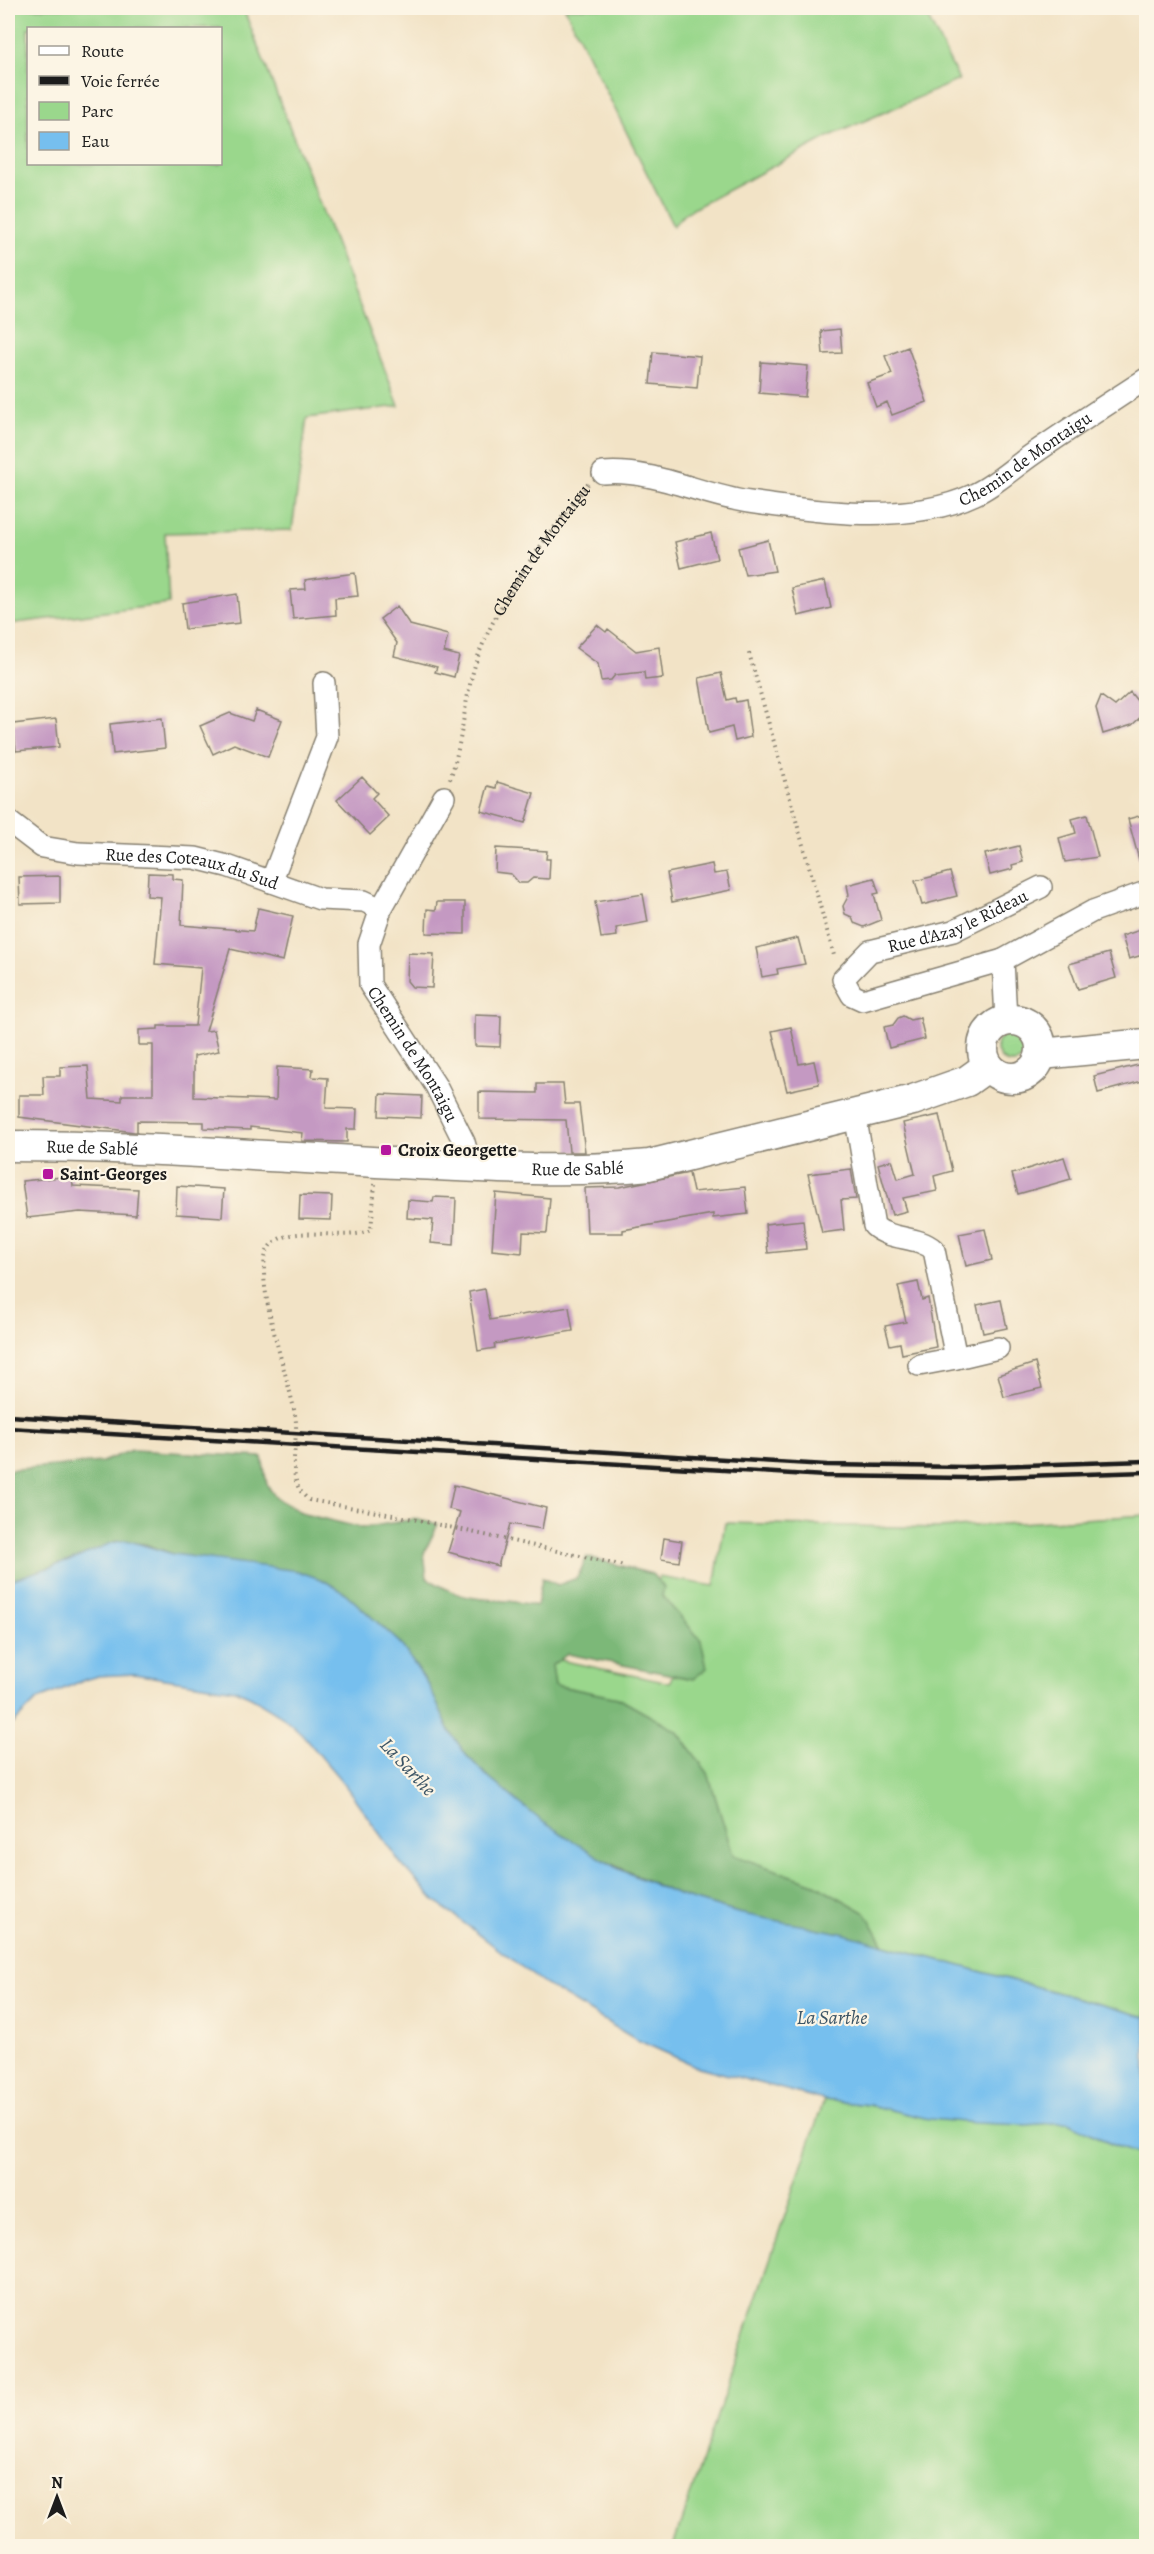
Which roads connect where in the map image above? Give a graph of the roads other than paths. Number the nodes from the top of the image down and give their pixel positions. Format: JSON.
{"nodes":[{"id":1,"x":1146,"y":380,"type":"edge"},
{"id":2,"x":603,"y":472,"type":"road end"},
{"id":3,"x":324,"y":682,"type":"dead end"},
{"id":4,"x":444,"y":797,"type":"road end"},
{"id":5,"x":8,"y":821,"type":"edge"},
{"id":6,"x":271,"y":882,"type":"junction"},
{"id":7,"x":1041,"y":887,"type":"dead end"},
{"id":8,"x":1146,"y":892,"type":"edge"},
{"id":9,"x":381,"y":909,"type":"junction"},
{"id":10,"x":1003,"y":960,"type":"junction"},
{"id":11,"x":1006,"y":1020,"type":"junction"},
{"id":12,"x":1146,"y":1044,"type":"edge"},
{"id":13,"x":1041,"y":1054,"type":"junction"},
{"id":14,"x":988,"y":1066,"type":"junction"},
{"id":15,"x":855,"y":1114,"type":"junction"},
{"id":16,"x":8,"y":1146,"type":"edge"},
{"id":17,"x":471,"y":1167,"type":"junction"},
{"id":18,"x":998,"y":1348,"type":"dead end"},
{"id":19,"x":956,"y":1358,"type":"junction"},
{"id":20,"x":919,"y":1365,"type":"dead end"}],
"edges":[{"from":1,"to":2,"type":"street","name":"Chemin de Montaigu"},
{"from":3,"to":6,"type":"street"},
{"from":4,"to":9,"type":"street","name":"Chemin de Montaigu"},
{"from":5,"to":6,"type":"street","name":"Rue des Coteaux du Sud"},
{"from":6,"to":9,"type":"street","name":"Rue des Coteaux du Sud"},
{"from":7,"to":10,"type":"street","name":"Rue d'Azay le Rideau"},
{"from":8,"to":10,"type":"street"},
{"from":9,"to":17,"type":"street","name":"Chemin de Montaigu"},
{"from":10,"to":11,"type":"street"},
{"from":11,"to":13,"type":"main road"},
{"from":11,"to":14,"type":"main road"},
{"from":12,"to":13,"type":"main road"},
{"from":13,"to":14,"type":"main road"},
{"from":14,"to":15,"type":"main road","name":"Rue de Sablé"},
{"from":15,"to":17,"type":"main road","name":"Rue de Sablé"},
{"from":15,"to":19,"type":"street"},
{"from":16,"to":17,"type":"main road","name":"Rue de Sablé"},
{"from":18,"to":19,"type":"street"},
{"from":19,"to":20,"type":"street"}]}
